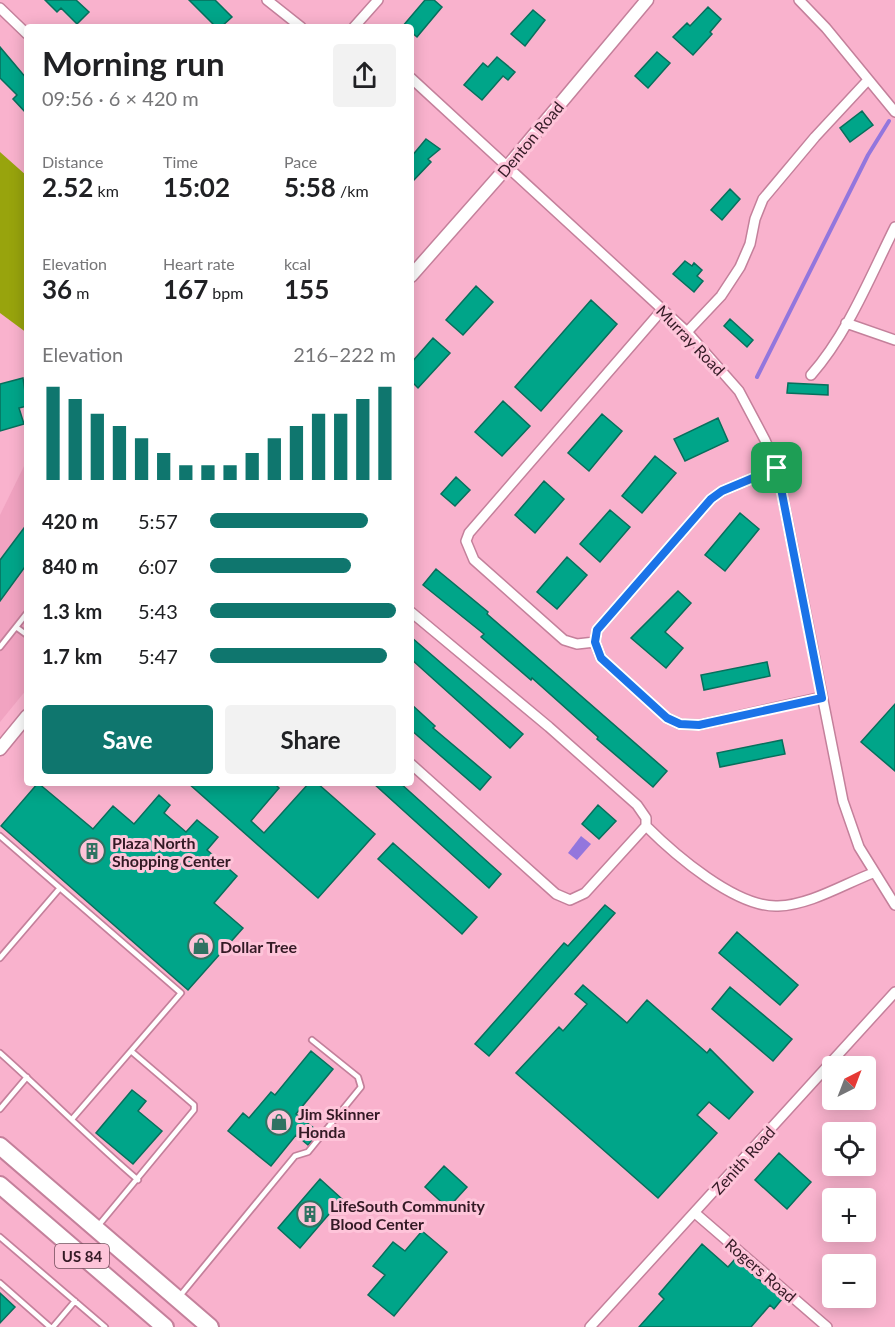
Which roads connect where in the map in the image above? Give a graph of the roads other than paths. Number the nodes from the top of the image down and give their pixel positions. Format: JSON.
{"nodes":[{"id":1,"x":267,"y":0,"type":"edge"},
{"id":2,"x":378,"y":0,"type":"edge"},
{"id":3,"x":646,"y":0,"type":"edge"},
{"id":4,"x":799,"y":0,"type":"edge"},
{"id":5,"x":0,"y":8,"type":"edge"},
{"id":6,"x":297,"y":24,"type":"edge"},
{"id":7,"x":357,"y":24,"type":"edge"},
{"id":8,"x":24,"y":31,"type":"edge"},
{"id":9,"x":868,"y":80,"type":"junction"},
{"id":10,"x":414,"y":81,"type":"edge"},
{"id":11,"x":895,"y":112,"type":"edge"},
{"id":12,"x":508,"y":166,"type":"junction"},
{"id":13,"x":895,"y":227,"type":"edge"},
{"id":14,"x":414,"y":273,"type":"edge"},
{"id":15,"x":662,"y":309,"type":"junction"},
{"id":16,"x":846,"y":323,"type":"junction"},
{"id":17,"x":687,"y":332,"type":"junction"},
{"id":18,"x":895,"y":340,"type":"edge"},
{"id":19,"x":811,"y":375,"type":"dead end"},
{"id":20,"x":777,"y":468,"type":"junction"},
{"id":21,"x":414,"y":614,"type":"edge"},
{"id":22,"x":24,"y":617,"type":"edge"},
{"id":23,"x":16,"y":627,"type":"junction"},
{"id":24,"x":24,"y":633,"type":"edge"},
{"id":25,"x":595,"y":642,"type":"junction"},
{"id":26,"x":0,"y":647,"type":"edge"},
{"id":27,"x":822,"y":698,"type":"junction"},
{"id":28,"x":24,"y":720,"type":"edge"},
{"id":29,"x":0,"y":749,"type":"edge"},
{"id":30,"x":414,"y":767,"type":"edge"},
{"id":31,"x":646,"y":826,"type":"junction"},
{"id":32,"x":0,"y":836,"type":"edge"},
{"id":33,"x":873,"y":873,"type":"junction"},
{"id":34,"x":60,"y":888,"type":"junction"},
{"id":35,"x":895,"y":905,"type":"edge"},
{"id":36,"x":1,"y":956,"type":"edge"},
{"id":37,"x":895,"y":992,"type":"edge"},
{"id":38,"x":312,"y":1040,"type":"dead end"},
{"id":39,"x":131,"y":1051,"type":"junction"},
{"id":40,"x":0,"y":1053,"type":"edge"},
{"id":41,"x":27,"y":1077,"type":"junction"},
{"id":42,"x":0,"y":1109,"type":"edge"},
{"id":43,"x":73,"y":1118,"type":"junction"},
{"id":44,"x":0,"y":1146,"type":"edge"},
{"id":45,"x":138,"y":1180,"type":"junction"},
{"id":46,"x":0,"y":1185,"type":"edge"},
{"id":47,"x":695,"y":1213,"type":"junction"},
{"id":48,"x":96,"y":1228,"type":"junction"},
{"id":49,"x":0,"y":1237,"type":"edge"},
{"id":50,"x":68,"y":1243,"type":"junction"},
{"id":51,"x":0,"y":1283,"type":"edge"},
{"id":52,"x":177,"y":1299,"type":"junction"},
{"id":53,"x":75,"y":1301,"type":"junction"},
{"id":54,"x":52,"y":1327,"type":"edge"},
{"id":55,"x":105,"y":1327,"type":"edge"},
{"id":56,"x":165,"y":1327,"type":"edge"},
{"id":57,"x":210,"y":1327,"type":"edge"},
{"id":58,"x":591,"y":1327,"type":"edge"},
{"id":59,"x":827,"y":1327,"type":"edge"}],
"edges":[{"from":1,"to":6,"type":"street"},
{"from":2,"to":7,"type":"street"},
{"from":3,"to":12,"type":"street","name":"Denton Road"},
{"from":4,"to":9,"type":"street"},
{"from":5,"to":8,"type":"street"},
{"from":9,"to":11,"type":"street"},
{"from":9,"to":17,"type":"street"},
{"from":10,"to":12,"type":"street","name":"Murray Road"},
{"from":12,"to":14,"type":"street","name":"Denton Road"},
{"from":12,"to":15,"type":"street","name":"Murray Road"},
{"from":13,"to":16,"type":"street"},
{"from":15,"to":17,"type":"street","name":"Murray Road"},
{"from":15,"to":25,"type":"street"},
{"from":16,"to":18,"type":"street"},
{"from":16,"to":19,"type":"street"},
{"from":17,"to":20,"type":"street","name":"Murray Road"},
{"from":20,"to":25,"type":"street"},
{"from":20,"to":27,"type":"street","name":"Murray Road"},
{"from":21,"to":31,"type":"street"},
{"from":22,"to":23,"type":"lane"},
{"from":23,"to":24,"type":"lane"},
{"from":23,"to":26,"type":"lane"},
{"from":25,"to":27,"type":"street"},
{"from":27,"to":33,"type":"street","name":"Murray Road"},
{"from":28,"to":29,"type":"street"},
{"from":30,"to":31,"type":"street"},
{"from":31,"to":33,"type":"street"},
{"from":32,"to":34,"type":"lane"},
{"from":33,"to":35,"type":"street","name":"Murray Road"},
{"from":34,"to":36,"type":"lane"},
{"from":34,"to":39,"type":"lane"},
{"from":37,"to":47,"type":"street","name":"Zenith Road"},
{"from":38,"to":52,"type":"lane"},
{"from":39,"to":43,"type":"lane"},
{"from":39,"to":45,"type":"lane"},
{"from":40,"to":41,"type":"lane"},
{"from":41,"to":42,"type":"lane"},
{"from":41,"to":43,"type":"lane"},
{"from":43,"to":45,"type":"lane"},
{"from":44,"to":48,"type":"highway","number":"US 84"},
{"from":45,"to":48,"type":"lane"},
{"from":46,"to":50,"type":"highway","number":"US 84"},
{"from":47,"to":58,"type":"street","name":"Zenith Road"},
{"from":47,"to":59,"type":"street","name":"Rogers Road"},
{"from":48,"to":50,"type":"highway"},
{"from":48,"to":52,"type":"highway","number":"US 84"},
{"from":49,"to":53,"type":"lane"},
{"from":50,"to":56,"type":"highway","number":"US 84"},
{"from":51,"to":54,"type":"lane"},
{"from":52,"to":57,"type":"highway","number":"US 84"},
{"from":53,"to":54,"type":"lane"},
{"from":53,"to":55,"type":"lane"}]}
